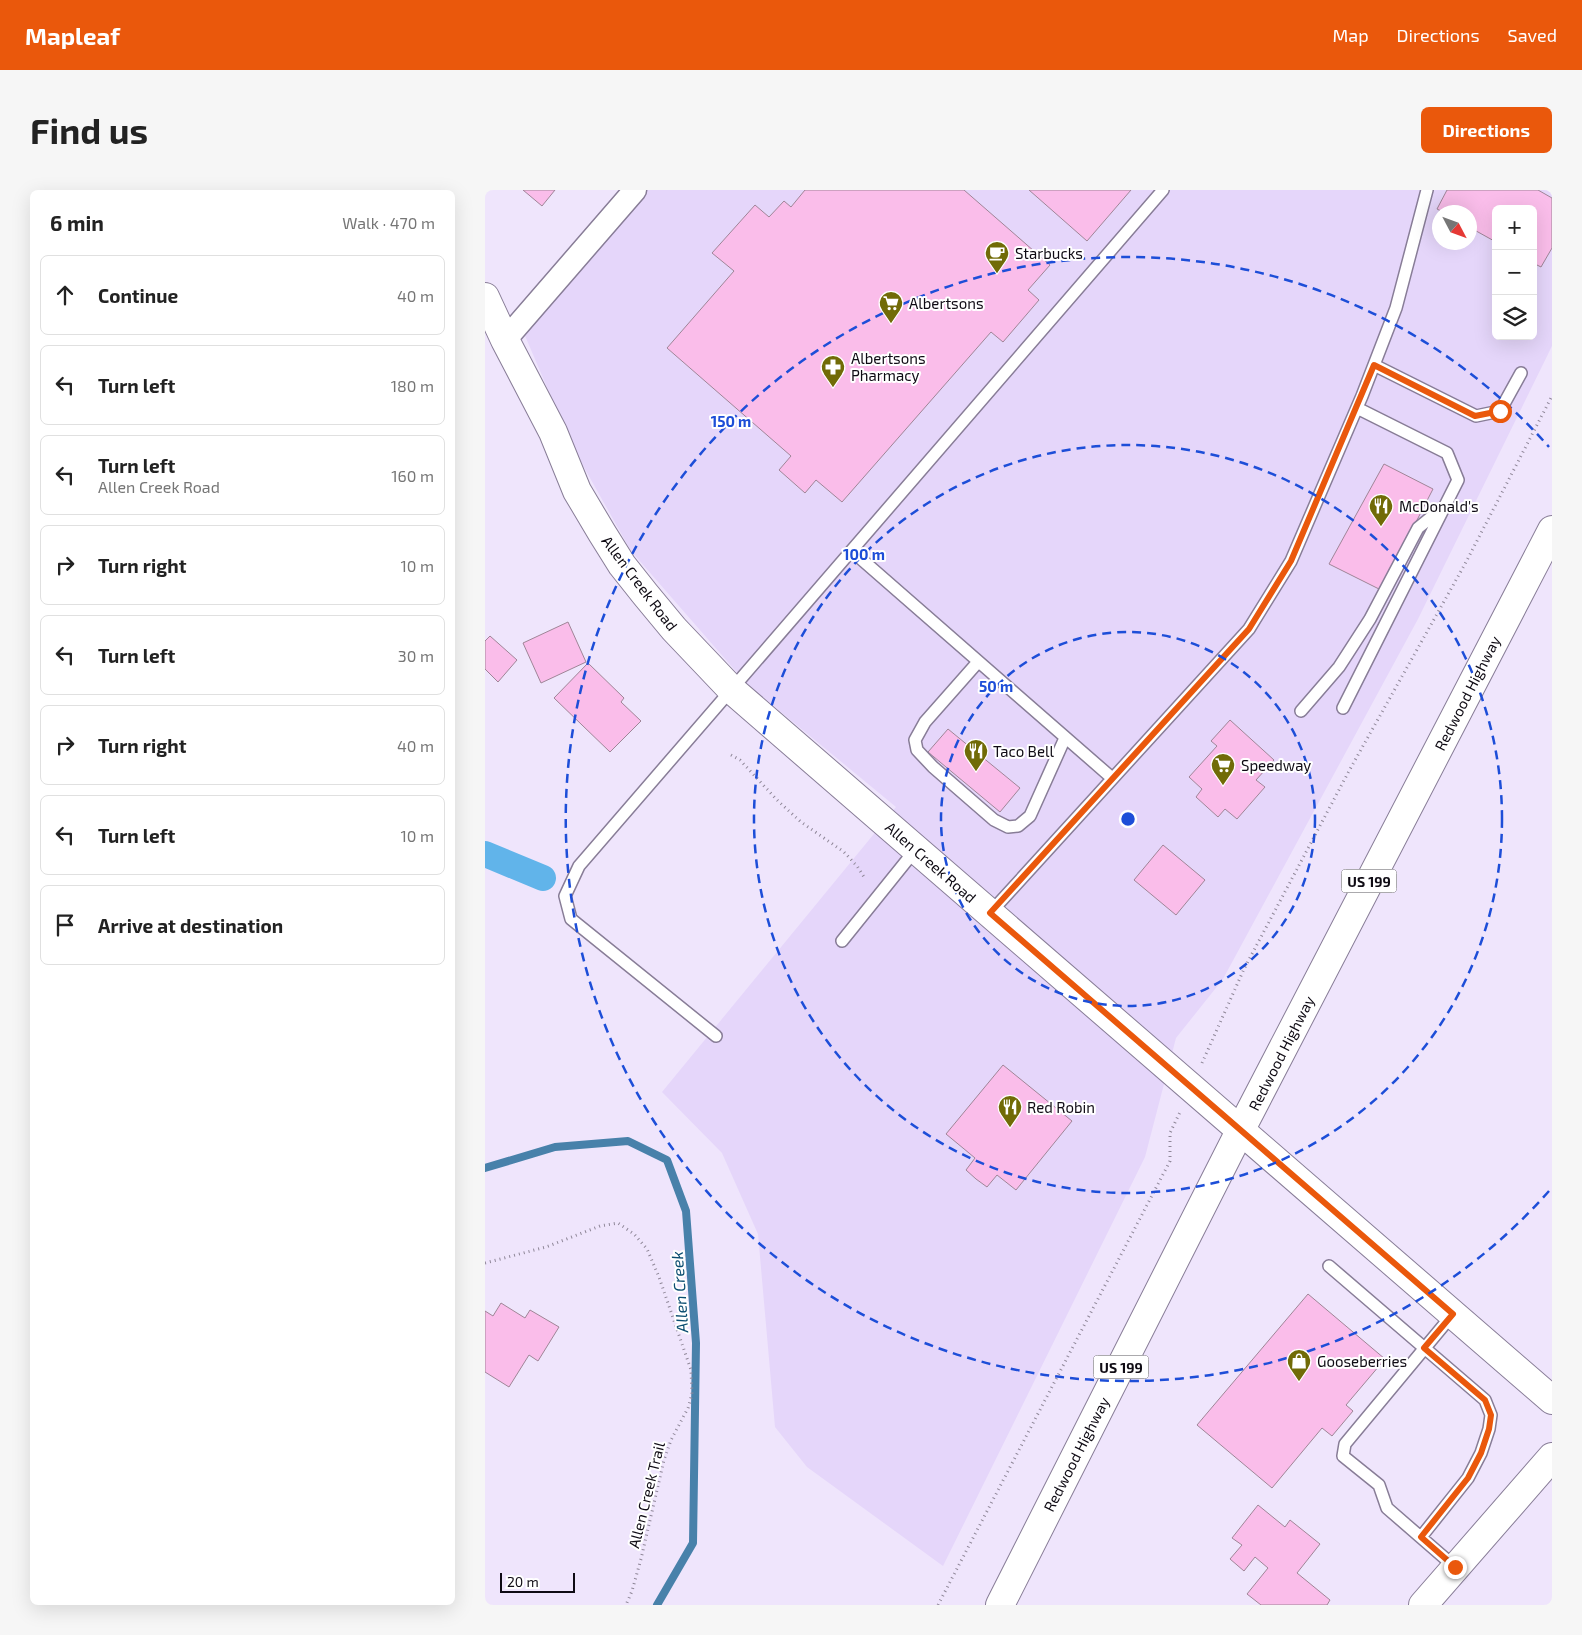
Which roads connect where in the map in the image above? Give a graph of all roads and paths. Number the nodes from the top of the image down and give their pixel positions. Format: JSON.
{"nodes":[{"id":1,"x":635,"y":190,"type":"edge"},
{"id":2,"x":1163,"y":190,"type":"edge"},
{"id":3,"x":1427,"y":190,"type":"edge"},
{"id":4,"x":485,"y":296,"type":"edge"},
{"id":5,"x":505,"y":340,"type":"junction"},
{"id":6,"x":1374,"y":365,"type":"junction"},
{"id":7,"x":1521,"y":373,"type":"dead end"},
{"id":8,"x":1552,"y":396,"type":"edge"},
{"id":9,"x":1357,"y":408,"type":"junction"},
{"id":10,"x":1444,"y":507,"type":"junction"},
{"id":11,"x":1552,"y":530,"type":"edge"},
{"id":12,"x":852,"y":551,"type":"junction"},
{"id":13,"x":978,"y":662,"type":"junction"},
{"id":14,"x":732,"y":690,"type":"junction"},
{"id":15,"x":1343,"y":708,"type":"dead end"},
{"id":16,"x":1301,"y":711,"type":"dead end"},
{"id":17,"x":1065,"y":738,"type":"junction"},
{"id":18,"x":731,"y":755,"type":"dead end"},
{"id":19,"x":1111,"y":778,"type":"junction"},
{"id":20,"x":916,"y":849,"type":"junction"},
{"id":21,"x":864,"y":877,"type":"dead end"},
{"id":22,"x":990,"y":913,"type":"junction"},
{"id":23,"x":842,"y":941,"type":"dead end"},
{"id":24,"x":716,"y":1036,"type":"dead end"},
{"id":25,"x":1191,"y":1088,"type":"junction"},
{"id":26,"x":1240,"y":1131,"type":"junction"},
{"id":27,"x":485,"y":1263,"type":"edge"},
{"id":28,"x":1329,"y":1266,"type":"dead end"},
{"id":29,"x":1453,"y":1314,"type":"junction"},
{"id":30,"x":1424,"y":1348,"type":"junction"},
{"id":31,"x":1552,"y":1400,"type":"edge"},
{"id":32,"x":1552,"y":1457,"type":"edge"},
{"id":33,"x":1421,"y":1537,"type":"junction"},
{"id":34,"x":1455,"y":1567,"type":"junction"},
{"id":35,"x":626,"y":1605,"type":"edge"},
{"id":36,"x":938,"y":1605,"type":"edge"},
{"id":37,"x":1000,"y":1605,"type":"edge"},
{"id":38,"x":1423,"y":1605,"type":"edge"}],
"edges":[{"from":1,"to":5,"type":"street"},
{"from":2,"to":12,"type":"lane"},
{"from":3,"to":6,"type":"lane"},
{"from":4,"to":5,"type":"main road","name":"Allen Creek Road"},
{"from":5,"to":14,"type":"main road","name":"Allen Creek Road"},
{"from":6,"to":7,"type":"lane"},
{"from":6,"to":9,"type":"lane"},
{"from":8,"to":25,"type":"path"},
{"from":9,"to":10,"type":"lane"},
{"from":9,"to":19,"type":"lane"},
{"from":10,"to":15,"type":"lane"},
{"from":10,"to":16,"type":"lane"},
{"from":11,"to":26,"type":"main road","name":"Redwood Highway","number":"US 199"},
{"from":12,"to":13,"type":"lane"},
{"from":12,"to":14,"type":"lane"},
{"from":13,"to":17,"type":"lane"},
{"from":13,"to":17,"type":"lane"},
{"from":14,"to":20,"type":"main road","name":"Allen Creek Road"},
{"from":14,"to":24,"type":"lane"},
{"from":17,"to":19,"type":"lane"},
{"from":18,"to":21,"type":"path"},
{"from":19,"to":22,"type":"lane"},
{"from":20,"to":22,"type":"main road","name":"Allen Creek Road"},
{"from":20,"to":23,"type":"lane"},
{"from":22,"to":25,"type":"main road","name":"Allen Creek Road"},
{"from":25,"to":26,"type":"main road","name":"Allen Creek Road"},
{"from":25,"to":36,"type":"path"},
{"from":26,"to":29,"type":"main road","name":"Allen Creek Road"},
{"from":26,"to":37,"type":"main road","name":"Redwood Highway","number":"US 199"},
{"from":27,"to":35,"type":"path","name":"Allen Creek Trail"},
{"from":28,"to":30,"type":"lane"},
{"from":29,"to":30,"type":"lane"},
{"from":29,"to":31,"type":"main road","name":"Allen Creek Road"},
{"from":30,"to":33,"type":"lane"},
{"from":30,"to":33,"type":"lane"},
{"from":32,"to":34,"type":"main road"},
{"from":33,"to":34,"type":"lane"},
{"from":34,"to":38,"type":"main road"}]}
